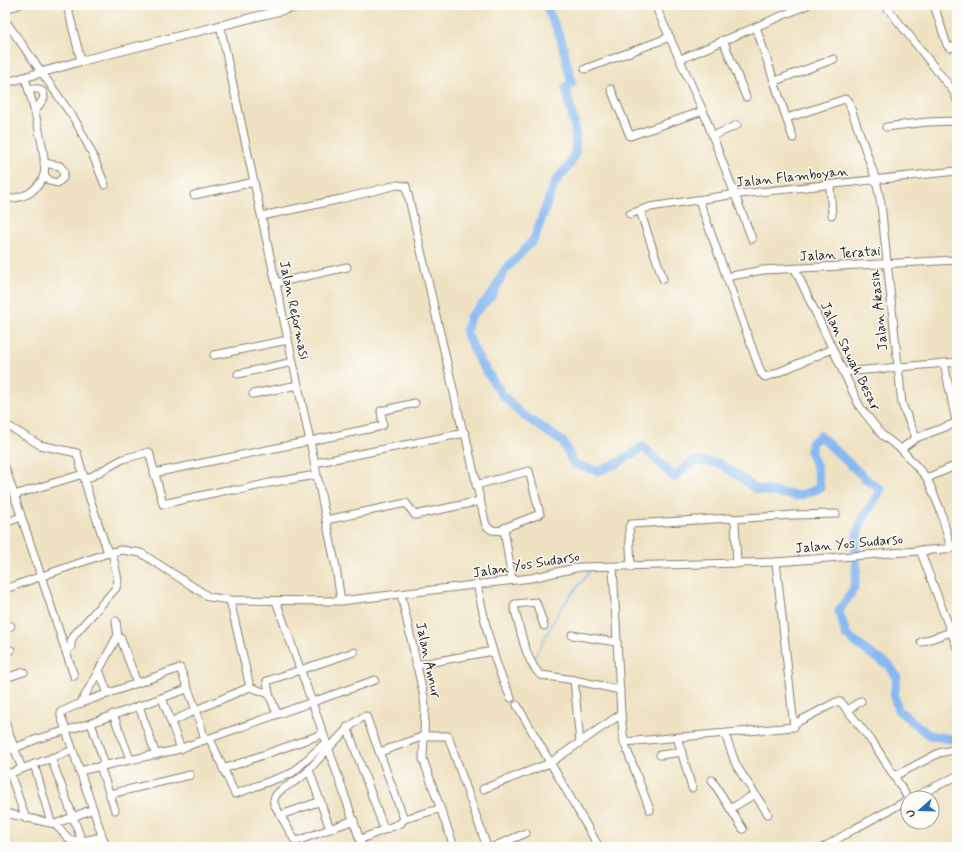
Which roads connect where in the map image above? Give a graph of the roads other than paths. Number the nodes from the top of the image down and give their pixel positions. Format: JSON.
{"nodes":[{"id":1,"x":19,"y":5,"type":"edge"},
{"id":2,"x":67,"y":5,"type":"edge"},
{"id":3,"x":302,"y":5,"type":"edge"},
{"id":4,"x":655,"y":5,"type":"edge"},
{"id":5,"x":807,"y":5,"type":"edge"},
{"id":6,"x":885,"y":5,"type":"edge"},
{"id":7,"x":934,"y":5,"type":"edge"},
{"id":8,"x":5,"y":9,"type":"edge"},
{"id":9,"x":5,"y":20,"type":"edge"},
{"id":10,"x":220,"y":25,"type":"junction"},
{"id":11,"x":756,"y":26,"type":"junction"},
{"id":12,"x":670,"y":37,"type":"junction"},
{"id":13,"x":723,"y":40,"type":"junction"},
{"id":14,"x":957,"y":45,"type":"edge"},
{"id":15,"x":681,"y":59,"type":"junction"},
{"id":16,"x":834,"y":59,"type":"dead end"},
{"id":17,"x":81,"y":61,"type":"junction"},
{"id":18,"x":586,"y":69,"type":"dead end"},
{"id":19,"x":42,"y":72,"type":"junction"},
{"id":20,"x":25,"y":78,"type":"junction"},
{"id":21,"x":775,"y":81,"type":"junction"},
{"id":22,"x":5,"y":83,"type":"edge"},
{"id":23,"x":29,"y":89,"type":"junction"},
{"id":24,"x":611,"y":90,"type":"dead end"},
{"id":25,"x":746,"y":96,"type":"dead end"},
{"id":26,"x":957,"y":100,"type":"edge"},
{"id":27,"x":703,"y":110,"type":"junction"},
{"id":28,"x":35,"y":111,"type":"junction"},
{"id":29,"x":787,"y":118,"type":"junction"},
{"id":30,"x":957,"y":121,"type":"edge"},
{"id":31,"x":737,"y":125,"type":"dead end"},
{"id":32,"x":886,"y":127,"type":"dead end"},
{"id":33,"x":713,"y":136,"type":"junction"},
{"id":34,"x":793,"y":138,"type":"dead end"},
{"id":35,"x":44,"y":163,"type":"junction"},
{"id":36,"x":957,"y":171,"type":"edge"},
{"id":37,"x":44,"y":174,"type":"junction"},
{"id":38,"x":876,"y":180,"type":"junction"},
{"id":39,"x":254,"y":182,"type":"junction"},
{"id":40,"x":105,"y":185,"type":"dead end"},
{"id":41,"x":830,"y":186,"type":"junction"},
{"id":42,"x":194,"y":195,"type":"dead end"},
{"id":43,"x":736,"y":196,"type":"junction"},
{"id":44,"x":5,"y":200,"type":"edge"},
{"id":45,"x":699,"y":200,"type":"junction"},
{"id":46,"x":640,"y":211,"type":"junction"},
{"id":47,"x":630,"y":214,"type":"dead end"},
{"id":48,"x":832,"y":215,"type":"dead end"},
{"id":49,"x":262,"y":216,"type":"junction"},
{"id":50,"x":752,"y":238,"type":"dead end"},
{"id":51,"x":957,"y":260,"type":"edge"},
{"id":52,"x":887,"y":263,"type":"junction"},
{"id":53,"x":347,"y":267,"type":"dead end"},
{"id":54,"x":795,"y":269,"type":"junction"},
{"id":55,"x":726,"y":277,"type":"junction"},
{"id":56,"x":663,"y":279,"type":"dead end"},
{"id":57,"x":276,"y":283,"type":"junction"},
{"id":58,"x":288,"y":340,"type":"junction"},
{"id":59,"x":832,"y":349,"type":"junction"},
{"id":60,"x":214,"y":355,"type":"dead end"},
{"id":61,"x":293,"y":362,"type":"junction"},
{"id":62,"x":957,"y":362,"type":"edge"},
{"id":63,"x":944,"y":363,"type":"junction"},
{"id":64,"x":897,"y":366,"type":"junction"},
{"id":65,"x":843,"y":372,"type":"junction"},
{"id":66,"x":238,"y":374,"type":"dead end"},
{"id":67,"x":298,"y":385,"type":"junction"},
{"id":68,"x":253,"y":394,"type":"dead end"},
{"id":69,"x":415,"y":403,"type":"dead end"},
{"id":70,"x":5,"y":424,"type":"edge"},
{"id":71,"x":957,"y":424,"type":"edge"},
{"id":72,"x":462,"y":432,"type":"junction"},
{"id":73,"x":916,"y":438,"type":"junction"},
{"id":74,"x":310,"y":441,"type":"junction"},
{"id":75,"x":901,"y":449,"type":"junction"},
{"id":76,"x":314,"y":463,"type":"junction"},
{"id":77,"x":957,"y":465,"type":"edge"},
{"id":78,"x":5,"y":467,"type":"edge"},
{"id":79,"x":154,"y":473,"type":"junction"},
{"id":80,"x":316,"y":475,"type":"junction"},
{"id":81,"x":84,"y":477,"type":"junction"},
{"id":82,"x":927,"y":478,"type":"junction"},
{"id":83,"x":476,"y":485,"type":"junction"},
{"id":84,"x":14,"y":495,"type":"junction"},
{"id":85,"x":480,"y":501,"type":"junction"},
{"id":86,"x":836,"y":514,"type":"dead end"},
{"id":87,"x":21,"y":517,"type":"junction"},
{"id":88,"x":734,"y":519,"type":"junction"},
{"id":89,"x":326,"y":520,"type":"junction"},
{"id":90,"x":5,"y":523,"type":"edge"},
{"id":91,"x":504,"y":531,"type":"junction"},
{"id":92,"x":954,"y":548,"type":"edge"},
{"id":93,"x":920,"y":550,"type":"junction"},
{"id":94,"x":110,"y":552,"type":"junction"},
{"id":95,"x":776,"y":562,"type":"junction"},
{"id":96,"x":737,"y":564,"type":"junction"},
{"id":97,"x":613,"y":567,"type":"junction"},
{"id":98,"x":631,"y":567,"type":"junction"},
{"id":99,"x":41,"y":577,"type":"junction"},
{"id":100,"x":512,"y":580,"type":"junction"},
{"id":101,"x":477,"y":584,"type":"junction"},
{"id":102,"x":5,"y":589,"type":"edge"},
{"id":103,"x":401,"y":594,"type":"junction"},
{"id":104,"x":230,"y":600,"type":"junction"},
{"id":105,"x":276,"y":601,"type":"junction"},
{"id":106,"x":341,"y":601,"type":"junction"},
{"id":107,"x":116,"y":621,"type":"dead end"},
{"id":108,"x":544,"y":626,"type":"dead end"},
{"id":109,"x":951,"y":632,"type":"junction"},
{"id":110,"x":572,"y":635,"type":"dead end"},
{"id":111,"x":118,"y":637,"type":"junction"},
{"id":112,"x":616,"y":642,"type":"junction"},
{"id":113,"x":921,"y":642,"type":"dead end"},
{"id":114,"x":957,"y":647,"type":"edge"},
{"id":115,"x":68,"y":648,"type":"junction"},
{"id":116,"x":493,"y":650,"type":"junction"},
{"id":117,"x":354,"y":652,"type":"dead end"},
{"id":118,"x":416,"y":665,"type":"junction"},
{"id":119,"x":301,"y":669,"type":"junction"},
{"id":120,"x":99,"y":670,"type":"junction"},
{"id":121,"x":24,"y":672,"type":"dead end"},
{"id":122,"x":74,"y":676,"type":"dead end"},
{"id":123,"x":5,"y":678,"type":"edge"},
{"id":124,"x":375,"y":680,"type":"dead end"},
{"id":125,"x":574,"y":680,"type":"junction"},
{"id":126,"x":137,"y":683,"type":"junction"},
{"id":127,"x":250,"y":687,"type":"junction"},
{"id":128,"x":187,"y":689,"type":"junction"},
{"id":129,"x":620,"y":690,"type":"junction"},
{"id":130,"x":108,"y":694,"type":"junction"},
{"id":131,"x":269,"y":694,"type":"junction"},
{"id":132,"x":162,"y":698,"type":"junction"},
{"id":133,"x":511,"y":698,"type":"dead end"},
{"id":134,"x":861,"y":701,"type":"dead end"},
{"id":135,"x":311,"y":702,"type":"junction"},
{"id":136,"x":81,"y":703,"type":"junction"},
{"id":137,"x":517,"y":705,"type":"dead end"},
{"id":138,"x":139,"y":706,"type":"junction"},
{"id":139,"x":196,"y":710,"type":"junction"},
{"id":140,"x":848,"y":710,"type":"junction"},
{"id":141,"x":113,"y":714,"type":"junction"},
{"id":142,"x":277,"y":714,"type":"junction"},
{"id":143,"x":621,"y":714,"type":"junction"},
{"id":144,"x":5,"y":722,"type":"edge"},
{"id":145,"x":171,"y":722,"type":"junction"},
{"id":146,"x":91,"y":723,"type":"junction"},
{"id":147,"x":794,"y":724,"type":"junction"},
{"id":148,"x":347,"y":728,"type":"junction"},
{"id":149,"x":65,"y":731,"type":"junction"},
{"id":150,"x":323,"y":734,"type":"junction"},
{"id":151,"x":725,"y":734,"type":"junction"},
{"id":152,"x":424,"y":736,"type":"junction"},
{"id":153,"x":677,"y":737,"type":"junction"},
{"id":154,"x":208,"y":739,"type":"junction"},
{"id":155,"x":326,"y":742,"type":"junction"},
{"id":156,"x":624,"y":742,"type":"junction"},
{"id":157,"x":580,"y":743,"type":"junction"},
{"id":158,"x":14,"y":748,"type":"junction"},
{"id":159,"x":181,"y":749,"type":"junction"},
{"id":160,"x":957,"y":749,"type":"edge"},
{"id":161,"x":328,"y":750,"type":"junction"},
{"id":162,"x":72,"y":751,"type":"junction"},
{"id":163,"x":5,"y":752,"type":"edge"},
{"id":164,"x":380,"y":752,"type":"junction"},
{"id":165,"x":682,"y":752,"type":"junction"},
{"id":166,"x":156,"y":755,"type":"junction"},
{"id":167,"x":660,"y":755,"type":"dead end"},
{"id":168,"x":51,"y":758,"type":"junction"},
{"id":169,"x":130,"y":759,"type":"junction"},
{"id":170,"x":550,"y":763,"type":"junction"},
{"id":171,"x":34,"y":764,"type":"junction"},
{"id":172,"x":103,"y":765,"type":"junction"},
{"id":173,"x":22,"y":769,"type":"junction"},
{"id":174,"x":223,"y":769,"type":"junction"},
{"id":175,"x":309,"y":770,"type":"junction"},
{"id":176,"x":79,"y":771,"type":"junction"},
{"id":177,"x":8,"y":774,"type":"edge"},
{"id":178,"x":190,"y":775,"type":"dead end"},
{"id":179,"x":895,"y":776,"type":"junction"},
{"id":180,"x":957,"y":776,"type":"edge"},
{"id":181,"x":712,"y":780,"type":"dead end"},
{"id":182,"x":692,"y":788,"type":"dead end"},
{"id":183,"x":483,"y":789,"type":"dead end"},
{"id":184,"x":903,"y":790,"type":"edge"},
{"id":185,"x":928,"y":790,"type":"edge"},
{"id":186,"x":110,"y":794,"type":"junction"},
{"id":187,"x":755,"y":794,"type":"junction"},
{"id":188,"x":321,"y":801,"type":"junction"},
{"id":189,"x":900,"y":804,"type":"edge"},
{"id":190,"x":92,"y":809,"type":"junction"},
{"id":191,"x":439,"y":809,"type":"junction"},
{"id":192,"x":730,"y":809,"type":"junction"},
{"id":193,"x":115,"y":810,"type":"dead end"},
{"id":194,"x":650,"y":810,"type":"dead end"},
{"id":195,"x":5,"y":813,"type":"edge"},
{"id":196,"x":768,"y":814,"type":"dead end"},
{"id":197,"x":281,"y":815,"type":"junction"},
{"id":198,"x":73,"y":816,"type":"junction"},
{"id":199,"x":26,"y":819,"type":"junction"},
{"id":200,"x":404,"y":819,"type":"junction"},
{"id":201,"x":354,"y":820,"type":"junction"},
{"id":202,"x":53,"y":823,"type":"junction"},
{"id":203,"x":742,"y":828,"type":"dead end"},
{"id":204,"x":330,"y":829,"type":"junction"},
{"id":205,"x":384,"y":829,"type":"junction"},
{"id":206,"x":526,"y":833,"type":"dead end"},
{"id":207,"x":102,"y":837,"type":"junction"},
{"id":208,"x":358,"y":837,"type":"junction"},
{"id":209,"x":82,"y":841,"type":"junction"},
{"id":210,"x":833,"y":845,"type":"edge"},
{"id":211,"x":106,"y":847,"type":"edge"},
{"id":212,"x":362,"y":847,"type":"edge"},
{"id":213,"x":454,"y":847,"type":"edge"},
{"id":214,"x":487,"y":847,"type":"edge"},
{"id":215,"x":493,"y":847,"type":"edge"},
{"id":216,"x":599,"y":847,"type":"edge"},
{"id":217,"x":824,"y":847,"type":"edge"}],
"edges":[{"from":1,"to":8,"type":"street"},
{"from":2,"to":17,"type":"street"},
{"from":3,"to":10,"type":"main road"},
{"from":4,"to":12,"type":"street"},
{"from":5,"to":11,"type":"street"},
{"from":6,"to":26,"type":"street"},
{"from":7,"to":14,"type":"street"},
{"from":9,"to":19,"type":"street"},
{"from":10,"to":17,"type":"main road"},
{"from":10,"to":39,"type":"street","name":"Jalan Reformasi"},
{"from":11,"to":13,"type":"street"},
{"from":11,"to":21,"type":"street"},
{"from":12,"to":15,"type":"street"},
{"from":12,"to":18,"type":"street"},
{"from":13,"to":15,"type":"street"},
{"from":13,"to":25,"type":"street"},
{"from":15,"to":27,"type":"street"},
{"from":16,"to":21,"type":"street"},
{"from":17,"to":19,"type":"main road"},
{"from":19,"to":20,"type":"main road"},
{"from":19,"to":40,"type":"street"},
{"from":20,"to":22,"type":"main road"},
{"from":20,"to":23,"type":"street"},
{"from":21,"to":29,"type":"street"},
{"from":23,"to":28,"type":"street"},
{"from":23,"to":28,"type":"street"},
{"from":24,"to":27,"type":"street"},
{"from":27,"to":33,"type":"street"},
{"from":28,"to":35,"type":"street"},
{"from":29,"to":34,"type":"street"},
{"from":29,"to":38,"type":"street","name":"Jalan Akasia"},
{"from":30,"to":32,"type":"street"},
{"from":31,"to":33,"type":"street"},
{"from":33,"to":43,"type":"street"},
{"from":35,"to":37,"type":"street"},
{"from":35,"to":37,"type":"street"},
{"from":36,"to":38,"type":"street","name":"Jalan Flamboyan"},
{"from":37,"to":44,"type":"street"},
{"from":38,"to":41,"type":"street","name":"Jalan Flamboyan"},
{"from":38,"to":52,"type":"street","name":"Jalan Akasia"},
{"from":39,"to":42,"type":"street"},
{"from":39,"to":49,"type":"street","name":"Jalan Reformasi"},
{"from":41,"to":43,"type":"street","name":"Jalan Flamboyan"},
{"from":41,"to":48,"type":"street"},
{"from":43,"to":45,"type":"street","name":"Jalan Flamboyan"},
{"from":43,"to":50,"type":"street"},
{"from":45,"to":46,"type":"street","name":"Jalan Flamboyan"},
{"from":45,"to":55,"type":"street"},
{"from":46,"to":47,"type":"street","name":"Jalan Flamboyan"},
{"from":46,"to":56,"type":"street"},
{"from":49,"to":57,"type":"street","name":"Jalan Reformasi"},
{"from":49,"to":72,"type":"street"},
{"from":51,"to":52,"type":"street","name":"Jalan Teratai"},
{"from":52,"to":54,"type":"street","name":"Jalan Teratai"},
{"from":52,"to":64,"type":"street","name":"Jalan Akasia"},
{"from":53,"to":57,"type":"street"},
{"from":54,"to":55,"type":"street","name":"Jalan Teratai"},
{"from":54,"to":59,"type":"street","name":"Jalan Sawah Besar"},
{"from":55,"to":59,"type":"street"},
{"from":57,"to":58,"type":"street","name":"Jalan Reformasi"},
{"from":58,"to":60,"type":"street"},
{"from":58,"to":61,"type":"street","name":"Jalan Reformasi"},
{"from":59,"to":65,"type":"street","name":"Jalan Sawah Besar"},
{"from":61,"to":66,"type":"street"},
{"from":61,"to":67,"type":"street","name":"Jalan Reformasi"},
{"from":62,"to":63,"type":"street"},
{"from":63,"to":64,"type":"street"},
{"from":63,"to":71,"type":"street"},
{"from":64,"to":65,"type":"street"},
{"from":64,"to":73,"type":"street","name":"Jalan Akasia"},
{"from":65,"to":75,"type":"street","name":"Jalan Sawah Besar"},
{"from":67,"to":68,"type":"street"},
{"from":67,"to":74,"type":"street","name":"Jalan Reformasi"},
{"from":69,"to":74,"type":"street"},
{"from":70,"to":81,"type":"street"},
{"from":71,"to":73,"type":"street"},
{"from":72,"to":76,"type":"street"},
{"from":72,"to":83,"type":"street"},
{"from":73,"to":75,"type":"street"},
{"from":74,"to":76,"type":"street","name":"Jalan Reformasi"},
{"from":74,"to":79,"type":"street"},
{"from":75,"to":82,"type":"street","name":"Jalan Sawah Besar"},
{"from":76,"to":80,"type":"street","name":"Jalan Reformasi"},
{"from":77,"to":82,"type":"street"},
{"from":78,"to":84,"type":"street"},
{"from":79,"to":80,"type":"street"},
{"from":79,"to":81,"type":"street"},
{"from":80,"to":89,"type":"street","name":"Jalan Reformasi"},
{"from":81,"to":84,"type":"street"},
{"from":81,"to":94,"type":"street"},
{"from":82,"to":92,"type":"street","name":"Jalan Sawah Besar"},
{"from":83,"to":85,"type":"street"},
{"from":83,"to":91,"type":"street"},
{"from":84,"to":87,"type":"street"},
{"from":85,"to":89,"type":"street"},
{"from":85,"to":91,"type":"street"},
{"from":86,"to":88,"type":"street"},
{"from":87,"to":90,"type":"street"},
{"from":87,"to":99,"type":"street"},
{"from":88,"to":96,"type":"street"},
{"from":88,"to":98,"type":"street"},
{"from":89,"to":106,"type":"street","name":"Jalan Reformasi"},
{"from":91,"to":100,"type":"street"},
{"from":92,"to":93,"type":"street","name":"Jalan Yos Sudarso"},
{"from":93,"to":95,"type":"street","name":"Jalan Yos Sudarso"},
{"from":93,"to":109,"type":"street"},
{"from":94,"to":99,"type":"street","name":"Jalan Yos Sudarso"},
{"from":94,"to":104,"type":"street","name":"Jalan Yos Sudarso"},
{"from":94,"to":115,"type":"street"},
{"from":95,"to":96,"type":"street","name":"Jalan Yos Sudarso"},
{"from":95,"to":147,"type":"street"},
{"from":96,"to":98,"type":"street","name":"Jalan Yos Sudarso"},
{"from":97,"to":98,"type":"street","name":"Jalan Yos Sudarso"},
{"from":97,"to":100,"type":"street","name":"Jalan Yos Sudarso"},
{"from":97,"to":112,"type":"street"},
{"from":99,"to":102,"type":"street","name":"Jalan Yos Sudarso"},
{"from":99,"to":115,"type":"street"},
{"from":100,"to":101,"type":"street","name":"Jalan Yos Sudarso"},
{"from":101,"to":103,"type":"street","name":"Jalan Yos Sudarso"},
{"from":101,"to":116,"type":"street"},
{"from":103,"to":106,"type":"street","name":"Jalan Yos Sudarso"},
{"from":103,"to":118,"type":"street","name":"Jalan Annur"},
{"from":104,"to":105,"type":"street","name":"Jalan Yos Sudarso"},
{"from":104,"to":127,"type":"street"},
{"from":105,"to":106,"type":"street","name":"Jalan Yos Sudarso"},
{"from":105,"to":119,"type":"street"},
{"from":107,"to":111,"type":"street"},
{"from":108,"to":125,"type":"street"},
{"from":109,"to":113,"type":"street"},
{"from":109,"to":114,"type":"street"},
{"from":110,"to":112,"type":"street"},
{"from":111,"to":120,"type":"street"},
{"from":111,"to":126,"type":"street"},
{"from":112,"to":129,"type":"street"},
{"from":115,"to":122,"type":"street"},
{"from":116,"to":118,"type":"street"},
{"from":116,"to":133,"type":"street"},
{"from":117,"to":119,"type":"street"},
{"from":118,"to":152,"type":"street","name":"Jalan Annur"},
{"from":119,"to":131,"type":"street"},
{"from":119,"to":135,"type":"street"},
{"from":120,"to":130,"type":"street"},
{"from":120,"to":136,"type":"street"},
{"from":121,"to":123,"type":"street"},
{"from":124,"to":135,"type":"street"},
{"from":125,"to":129,"type":"street"},
{"from":125,"to":157,"type":"street"},
{"from":126,"to":128,"type":"street"},
{"from":126,"to":130,"type":"street"},
{"from":127,"to":131,"type":"street"},
{"from":127,"to":139,"type":"street"},
{"from":128,"to":132,"type":"street"},
{"from":128,"to":139,"type":"street"},
{"from":129,"to":143,"type":"street"},
{"from":130,"to":136,"type":"street"},
{"from":131,"to":142,"type":"street"},
{"from":132,"to":138,"type":"street"},
{"from":132,"to":145,"type":"street"},
{"from":134,"to":140,"type":"street"},
{"from":135,"to":142,"type":"street"},
{"from":135,"to":150,"type":"street"},
{"from":136,"to":149,"type":"street"},
{"from":137,"to":170,"type":"street"},
{"from":138,"to":141,"type":"street"},
{"from":138,"to":166,"type":"street"},
{"from":139,"to":145,"type":"street"},
{"from":139,"to":154,"type":"street"},
{"from":140,"to":147,"type":"street"},
{"from":140,"to":179,"type":"street"},
{"from":141,"to":146,"type":"street"},
{"from":141,"to":169,"type":"street"},
{"from":142,"to":154,"type":"street"},
{"from":143,"to":156,"type":"street"},
{"from":143,"to":157,"type":"street"},
{"from":144,"to":158,"type":"street"},
{"from":145,"to":159,"type":"street"},
{"from":146,"to":149,"type":"street"},
{"from":146,"to":172,"type":"street"},
{"from":147,"to":151,"type":"street"},
{"from":148,"to":161,"type":"street"},
{"from":148,"to":164,"type":"street"},
{"from":148,"to":205,"type":"street"},
{"from":149,"to":158,"type":"street"},
{"from":149,"to":162,"type":"street"},
{"from":150,"to":155,"type":"street"},
{"from":150,"to":174,"type":"street"},
{"from":151,"to":153,"type":"street"},
{"from":151,"to":187,"type":"street"},
{"from":152,"to":164,"type":"street"},
{"from":152,"to":191,"type":"street","name":"Jalan Annur"},
{"from":152,"to":214,"type":"street"},
{"from":153,"to":156,"type":"street"},
{"from":153,"to":165,"type":"street"},
{"from":154,"to":159,"type":"street"},
{"from":154,"to":174,"type":"street"},
{"from":155,"to":161,"type":"street"},
{"from":155,"to":174,"type":"street"},
{"from":156,"to":194,"type":"street"},
{"from":157,"to":170,"type":"street"},
{"from":158,"to":163,"type":"street"},
{"from":158,"to":173,"type":"street"},
{"from":159,"to":166,"type":"street"},
{"from":160,"to":179,"type":"street"},
{"from":161,"to":175,"type":"street"},
{"from":161,"to":201,"type":"street"},
{"from":162,"to":168,"type":"street"},
{"from":162,"to":176,"type":"street"},
{"from":164,"to":200,"type":"street"},
{"from":165,"to":167,"type":"street"},
{"from":165,"to":182,"type":"street"},
{"from":166,"to":169,"type":"street"},
{"from":168,"to":171,"type":"street"},
{"from":168,"to":198,"type":"street"},
{"from":169,"to":172,"type":"street"},
{"from":170,"to":183,"type":"street"},
{"from":170,"to":216,"type":"street"},
{"from":171,"to":173,"type":"street"},
{"from":171,"to":202,"type":"street"},
{"from":172,"to":176,"type":"street"},
{"from":172,"to":186,"type":"street"},
{"from":173,"to":177,"type":"street"},
{"from":175,"to":188,"type":"street"},
{"from":175,"to":197,"type":"street"},
{"from":176,"to":190,"type":"street"},
{"from":177,"to":199,"type":"street"},
{"from":178,"to":186,"type":"street"},
{"from":179,"to":184,"type":"street"},
{"from":180,"to":185,"type":"street"},
{"from":181,"to":192,"type":"street"},
{"from":186,"to":193,"type":"street"},
{"from":187,"to":192,"type":"street"},
{"from":187,"to":196,"type":"street"},
{"from":188,"to":197,"type":"street"},
{"from":188,"to":204,"type":"street"},
{"from":189,"to":210,"type":"street"},
{"from":190,"to":198,"type":"street"},
{"from":190,"to":207,"type":"street"},
{"from":191,"to":200,"type":"street"},
{"from":191,"to":213,"type":"street","name":"Jalan Annur"},
{"from":192,"to":203,"type":"street"},
{"from":195,"to":199,"type":"street"},
{"from":197,"to":204,"type":"street"},
{"from":198,"to":202,"type":"street"},
{"from":198,"to":209,"type":"street"},
{"from":199,"to":202,"type":"street"},
{"from":200,"to":205,"type":"street"},
{"from":201,"to":204,"type":"street"},
{"from":201,"to":208,"type":"street"},
{"from":202,"to":209,"type":"street"},
{"from":205,"to":208,"type":"street"},
{"from":206,"to":215,"type":"street"},
{"from":207,"to":209,"type":"street"},
{"from":207,"to":211,"type":"street"},
{"from":208,"to":212,"type":"street"},
{"from":210,"to":217,"type":"street"}]}
